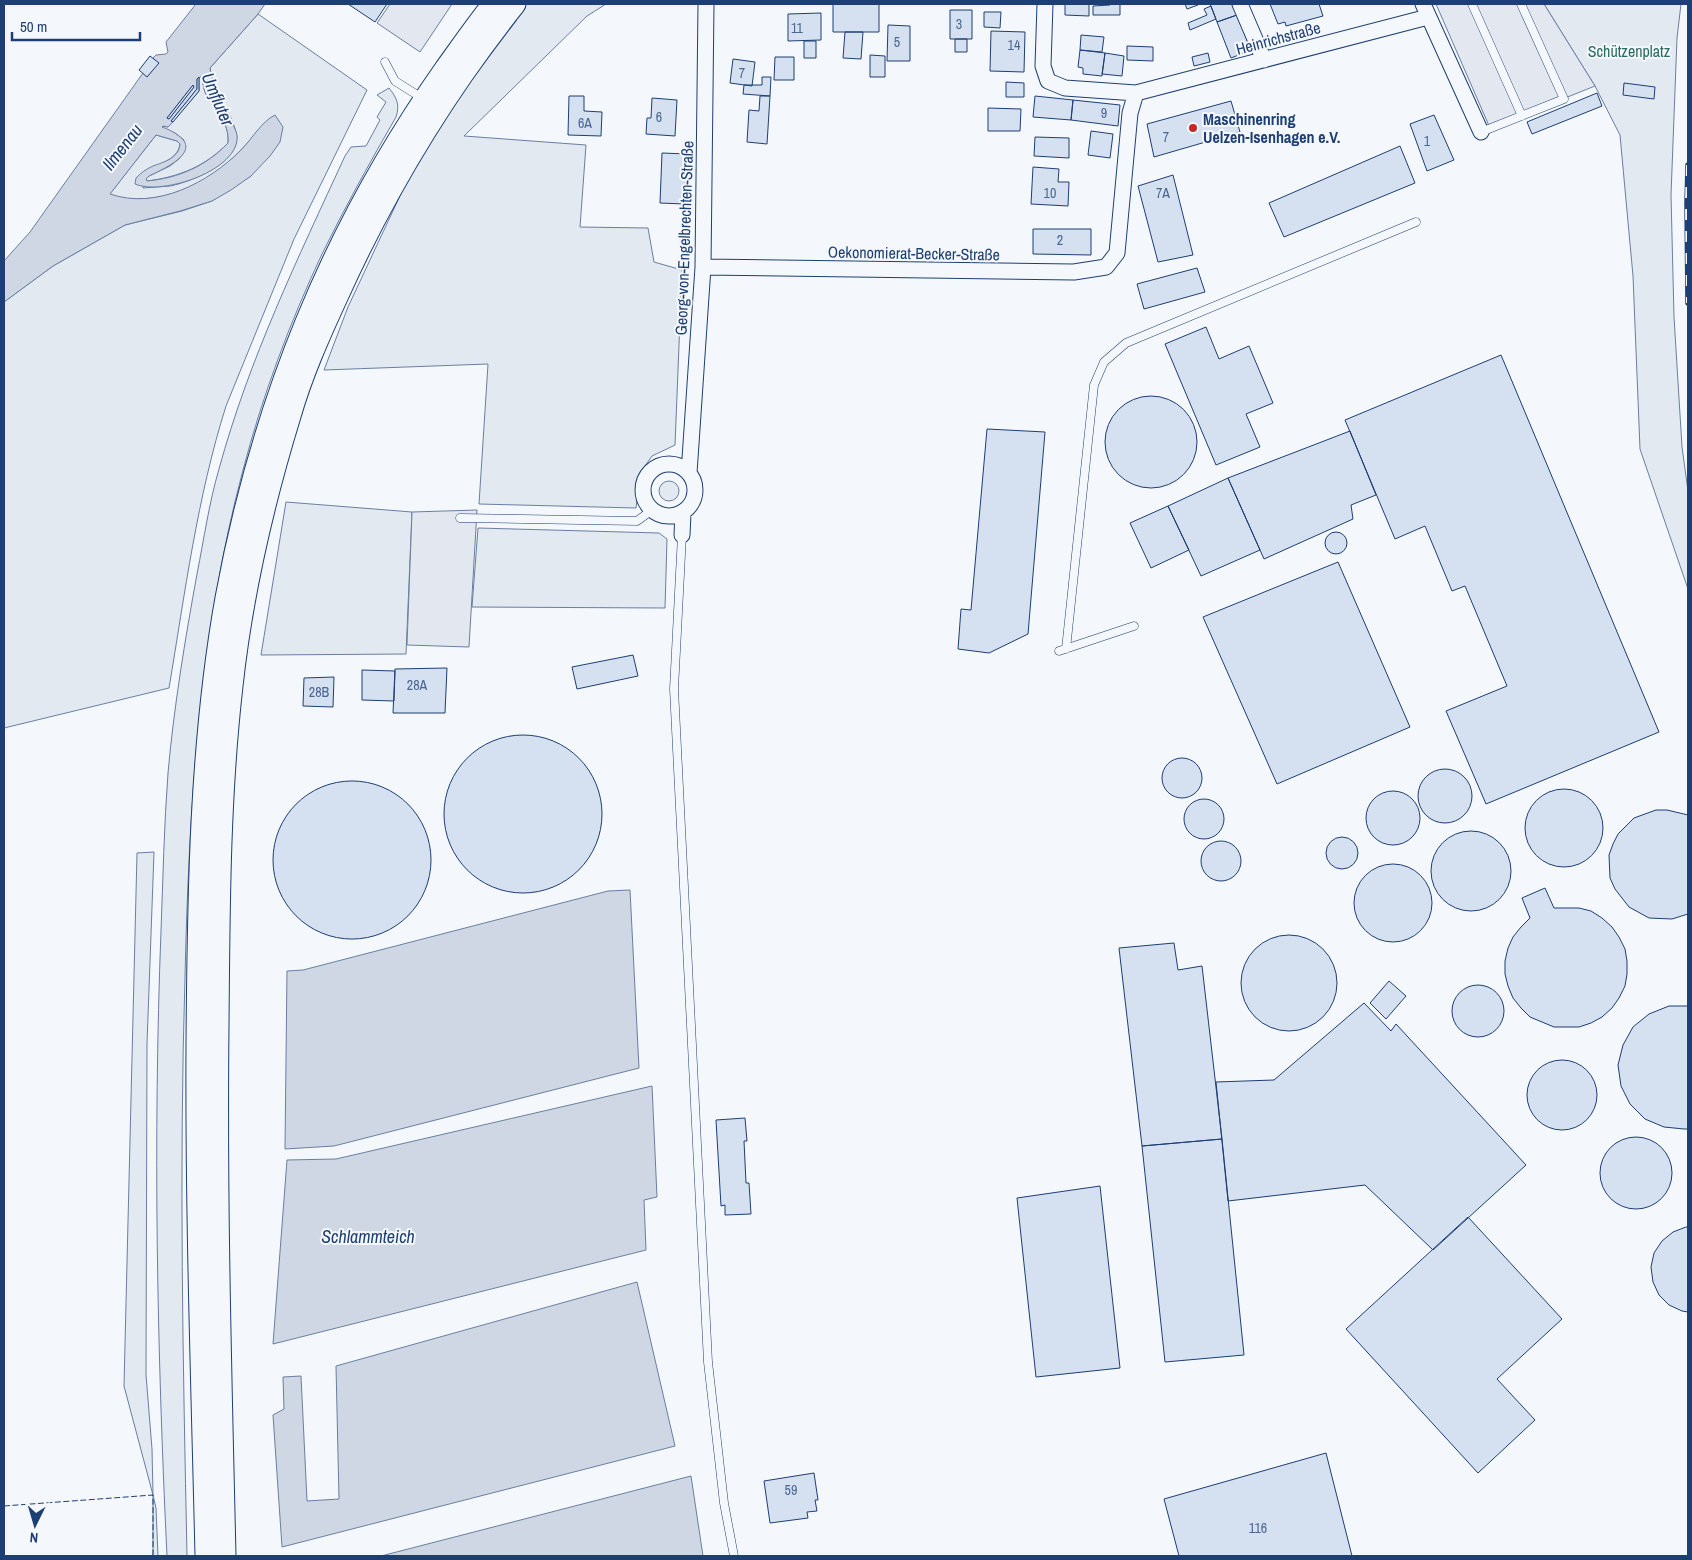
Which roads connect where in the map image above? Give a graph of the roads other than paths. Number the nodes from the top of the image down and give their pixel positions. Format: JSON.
{"nodes":[{"id":1,"x":493,"y":4,"type":"edge"},
{"id":2,"x":515,"y":4,"type":"edge"},
{"id":3,"x":706,"y":4,"type":"edge"},
{"id":4,"x":1046,"y":4,"type":"edge"},
{"id":5,"x":1240,"y":4,"type":"edge"},
{"id":6,"x":1472,"y":4,"type":"edge"},
{"id":7,"x":1521,"y":4,"type":"edge"},
{"id":8,"x":1426,"y":10,"type":"edge"},
{"id":9,"x":1264,"y":60,"type":"junction"},
{"id":10,"x":385,"y":62,"type":"dead end"},
{"id":11,"x":1136,"y":94,"type":"junction"},
{"id":12,"x":431,"y":104,"type":"junction"},
{"id":13,"x":1522,"y":116,"type":"junction"},
{"id":14,"x":1481,"y":132,"type":"joint"},
{"id":15,"x":1416,"y":222,"type":"dead end"},
{"id":16,"x":703,"y":267,"type":"junction"},
{"id":17,"x":689,"y":473,"type":"junction"},
{"id":18,"x":652,"y":510,"type":"junction"},
{"id":19,"x":683,"y":513,"type":"junction"},
{"id":20,"x":460,"y":518,"type":"dead end"},
{"id":21,"x":682,"y":535,"type":"joint"},
{"id":22,"x":1134,"y":626,"type":"dead end"},
{"id":23,"x":206,"y":1556,"type":"edge"},
{"id":24,"x":225,"y":1556,"type":"edge"},
{"id":25,"x":734,"y":1556,"type":"edge"}],
"edges":[{"from":1,"to":12,"type":"main road"},
{"from":2,"to":12,"type":"main road"},
{"from":3,"to":16,"type":"street","name":"Georg-von-Engelbrechten-Straße"},
{"from":4,"to":11,"type":"street","name":"Heinrichstraße"},
{"from":5,"to":9,"type":"street"},
{"from":6,"to":13,"type":"lane"},
{"from":7,"to":13,"type":"lane"},
{"from":8,"to":9,"type":"street","name":"Heinrichstraße"},
{"from":8,"to":14,"type":"street"},
{"from":9,"to":11,"type":"street","name":"Heinrichstraße"},
{"from":10,"to":12,"type":"lane"},
{"from":11,"to":16,"type":"street","name":"Oekonomierat-Becker-Straße"},
{"from":12,"to":23,"type":"main road"},
{"from":12,"to":24,"type":"main road"},
{"from":13,"to":14,"type":"lane"},
{"from":15,"to":22,"type":"lane"},
{"from":16,"to":17,"type":"street","name":"Georg-von-Engelbrechten-Straße"},
{"from":17,"to":18,"type":"street"},
{"from":17,"to":19,"type":"street","name":"Georg-von-Engelbrechten-Straße"},
{"from":18,"to":19,"type":"street"},
{"from":18,"to":20,"type":"lane"},
{"from":19,"to":21,"type":"street","name":"Georg-von-Engelbrechten-Straße"},
{"from":21,"to":25,"type":"lane"}]}
